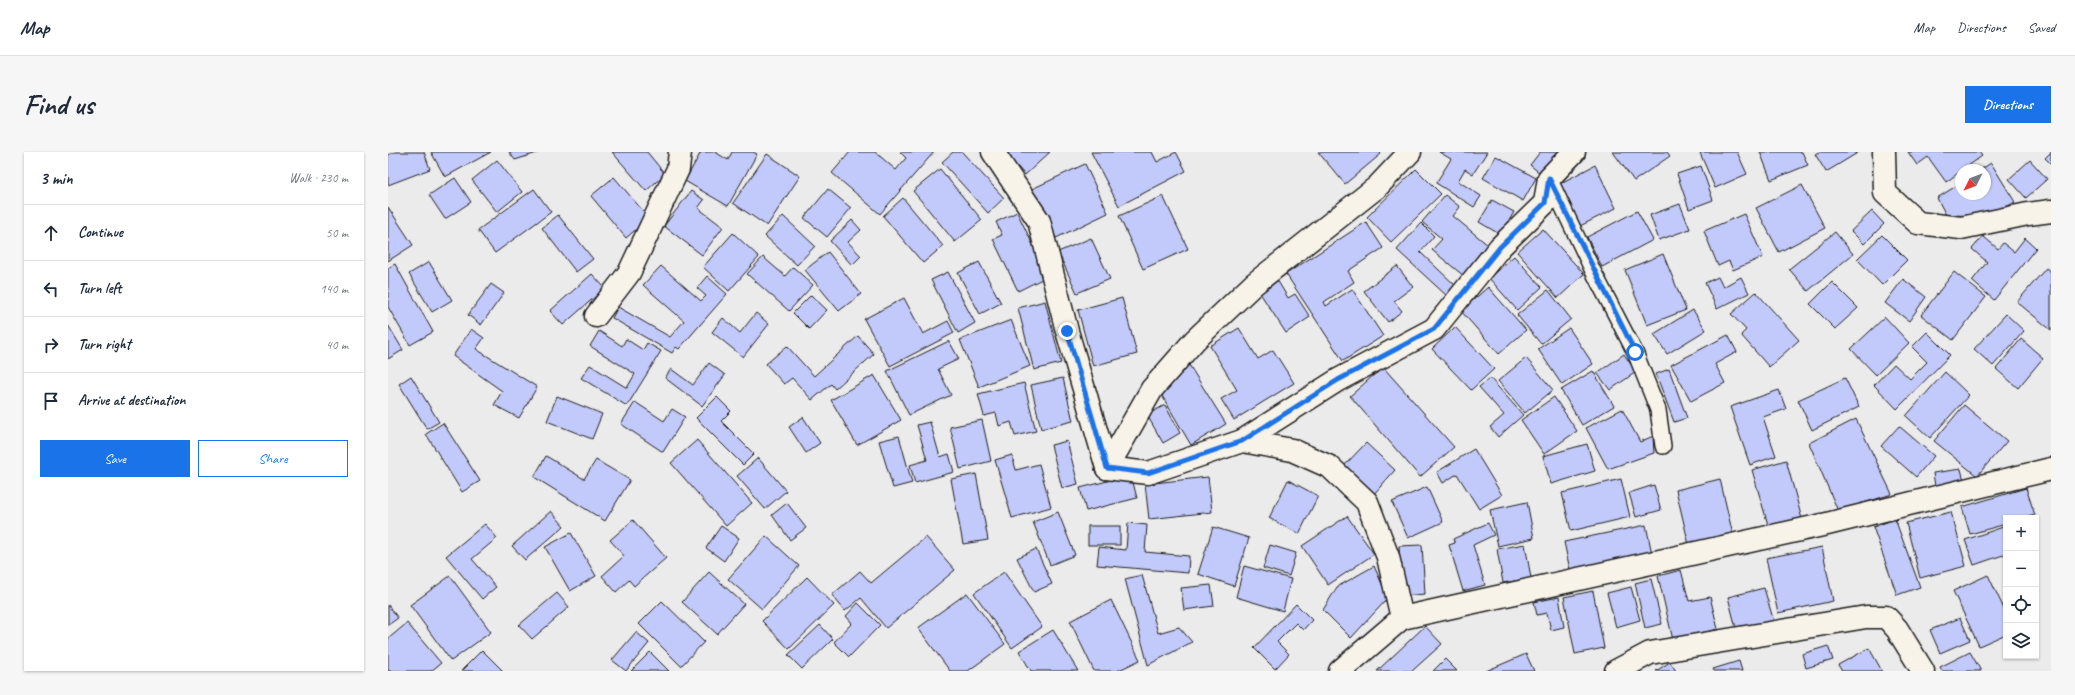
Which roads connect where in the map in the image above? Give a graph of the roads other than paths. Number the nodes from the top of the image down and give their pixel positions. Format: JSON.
{"nodes":[{"id":1,"x":680,"y":152,"type":"edge"},
{"id":2,"x":993,"y":152,"type":"edge"},
{"id":3,"x":1410,"y":152,"type":"edge"},
{"id":4,"x":1574,"y":152,"type":"edge"},
{"id":5,"x":1884,"y":152,"type":"edge"},
{"id":6,"x":1549,"y":178,"type":"junction"},
{"id":7,"x":2051,"y":212,"type":"edge"},
{"id":8,"x":596,"y":316,"type":"dead end"},
{"id":9,"x":1242,"y":441,"type":"junction"},
{"id":10,"x":1663,"y":446,"type":"dead end"},
{"id":11,"x":1107,"y":468,"type":"junction"},
{"id":12,"x":2051,"y":470,"type":"edge"},
{"id":13,"x":1402,"y":618,"type":"junction"},
{"id":14,"x":1340,"y":671,"type":"edge"},
{"id":15,"x":1616,"y":671,"type":"edge"},
{"id":16,"x":1923,"y":671,"type":"edge"}],
"edges":[{"from":1,"to":8,"type":"street"},
{"from":2,"to":11,"type":"street"},
{"from":3,"to":11,"type":"street"},
{"from":4,"to":6,"type":"street"},
{"from":5,"to":7,"type":"street"},
{"from":6,"to":9,"type":"street"},
{"from":6,"to":10,"type":"lane"},
{"from":9,"to":11,"type":"street"},
{"from":9,"to":13,"type":"street"},
{"from":12,"to":13,"type":"street"},
{"from":13,"to":14,"type":"street"},
{"from":15,"to":16,"type":"street"}]}
